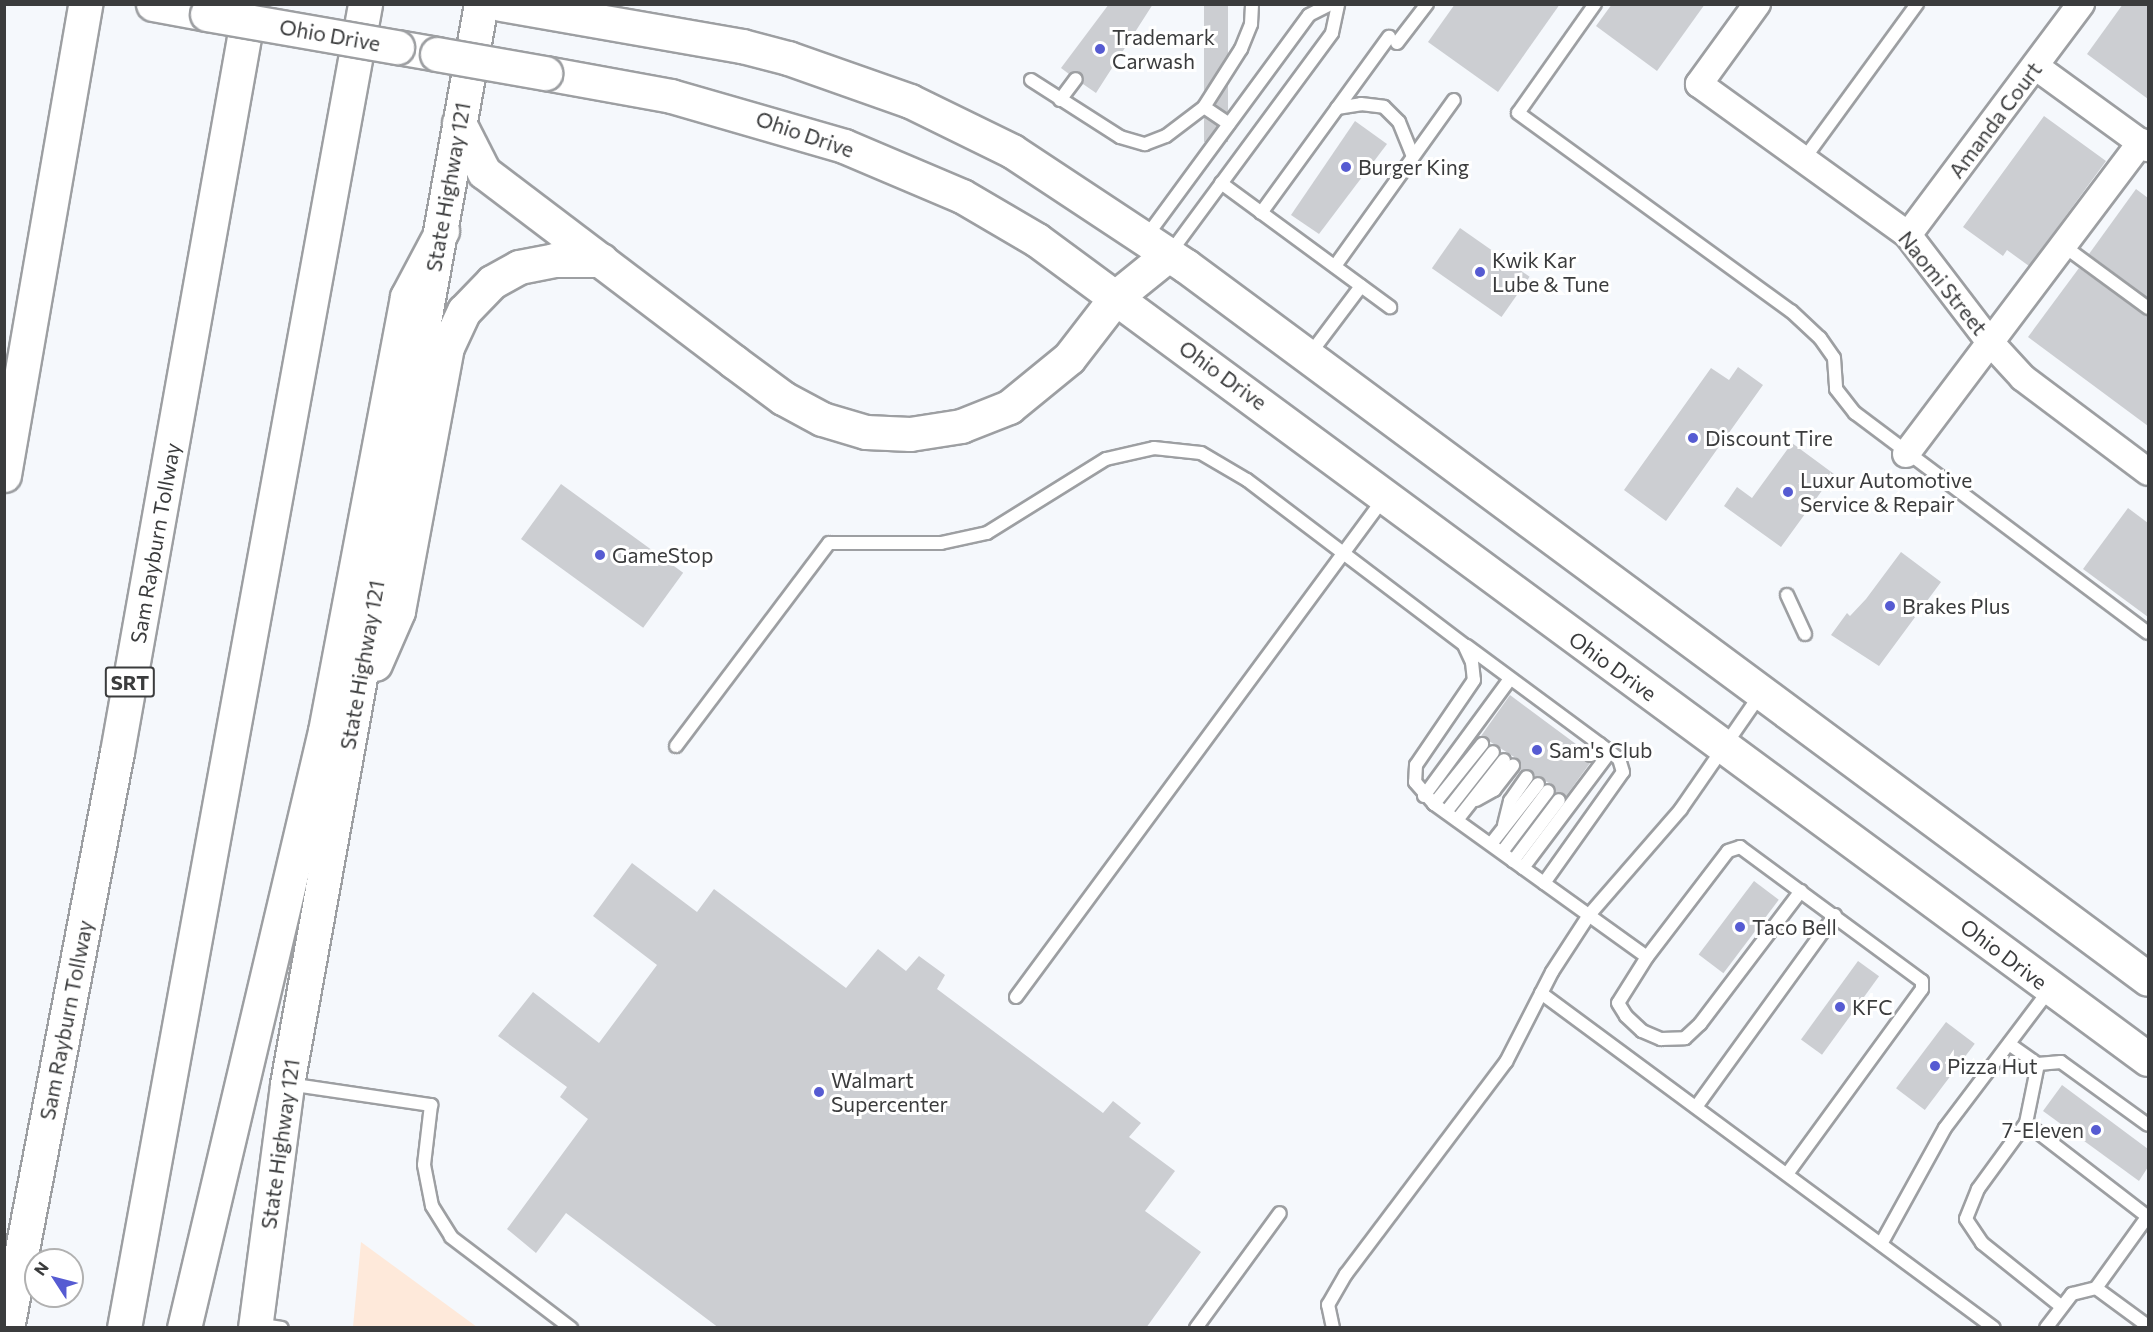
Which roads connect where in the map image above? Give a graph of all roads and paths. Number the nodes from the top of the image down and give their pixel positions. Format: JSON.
{"nodes":[{"id":1,"x":85,"y":4,"type":"edge"},
{"id":2,"x":153,"y":4,"type":"edge"},
{"id":3,"x":250,"y":4,"type":"edge"},
{"id":4,"x":365,"y":4,"type":"edge"},
{"id":5,"x":481,"y":4,"type":"edge"},
{"id":6,"x":501,"y":4,"type":"edge"},
{"id":7,"x":1252,"y":4,"type":"edge"},
{"id":8,"x":1331,"y":4,"type":"edge"},
{"id":9,"x":1338,"y":4,"type":"edge"},
{"id":10,"x":1426,"y":4,"type":"edge"},
{"id":11,"x":1596,"y":4,"type":"edge"},
{"id":12,"x":1757,"y":4,"type":"edge"},
{"id":13,"x":1917,"y":4,"type":"edge"},
{"id":14,"x":2080,"y":4,"type":"edge"},
{"id":15,"x":2035,"y":66,"type":"junction"},
{"id":16,"x":1076,"y":79,"type":"dead end"},
{"id":17,"x":1030,"y":80,"type":"dead end"},
{"id":18,"x":1060,"y":100,"type":"junction"},
{"id":19,"x":1454,"y":100,"type":"dead end"},
{"id":20,"x":1204,"y":107,"type":"junction"},
{"id":21,"x":1337,"y":108,"type":"junction"},
{"id":22,"x":459,"y":123,"type":"junction"},
{"id":23,"x":1229,"y":124,"type":"junction"},
{"id":24,"x":2145,"y":145,"type":"edge"},
{"id":25,"x":1413,"y":156,"type":"junction"},
{"id":26,"x":1804,"y":159,"type":"junction"},
{"id":27,"x":1221,"y":183,"type":"junction"},
{"id":28,"x":1261,"y":213,"type":"junction"},
{"id":29,"x":442,"y":231,"type":"junction"},
{"id":30,"x":1908,"y":235,"type":"junction"},
{"id":31,"x":1157,"y":246,"type":"junction"},
{"id":32,"x":2065,"y":247,"type":"junction"},
{"id":33,"x":601,"y":260,"type":"junction"},
{"id":34,"x":1335,"y":266,"type":"junction"},
{"id":35,"x":1361,"y":286,"type":"junction"},
{"id":36,"x":1117,"y":296,"type":"junction"},
{"id":37,"x":1390,"y":307,"type":"dead end"},
{"id":38,"x":2148,"y":308,"type":"edge"},
{"id":39,"x":1989,"y":341,"type":"junction"},
{"id":40,"x":1308,"y":356,"type":"junction"},
{"id":41,"x":1906,"y":454,"type":"junction"},
{"id":42,"x":5,"y":463,"type":"edge"},
{"id":43,"x":2148,"y":472,"type":"edge"},
{"id":44,"x":1387,"y":495,"type":"junction"},
{"id":45,"x":1344,"y":554,"type":"junction"},
{"id":46,"x":1787,"y":595,"type":"dead end"},
{"id":47,"x":2148,"y":633,"type":"edge"},
{"id":48,"x":1805,"y":634,"type":"dead end"},
{"id":49,"x":1464,"y":645,"type":"junction"},
{"id":50,"x":1510,"y":679,"type":"junction"},
{"id":51,"x":1761,"y":693,"type":"junction"},
{"id":52,"x":1515,"y":699,"type":"dead end"},
{"id":53,"x":1540,"y":700,"type":"junction"},
{"id":54,"x":352,"y":717,"type":"junction"},
{"id":55,"x":1579,"y":729,"type":"junction"},
{"id":56,"x":1482,"y":744,"type":"dead end"},
{"id":57,"x":676,"y":746,"type":"dead end"},
{"id":58,"x":1725,"y":747,"type":"junction"},
{"id":59,"x":1605,"y":748,"type":"junction"},
{"id":60,"x":1493,"y":752,"type":"dead end"},
{"id":61,"x":1591,"y":756,"type":"dead end"},
{"id":62,"x":1508,"y":763,"type":"dead end"},
{"id":63,"x":1527,"y":777,"type":"dead end"},
{"id":64,"x":1429,"y":800,"type":"junction"},
{"id":65,"x":1559,"y":800,"type":"dead end"},
{"id":66,"x":1451,"y":816,"type":"junction"},
{"id":67,"x":1503,"y":829,"type":"junction"},
{"id":68,"x":1491,"y":844,"type":"junction"},
{"id":69,"x":1502,"y":852,"type":"junction"},
{"id":70,"x":1518,"y":864,"type":"junction"},
{"id":71,"x":1544,"y":883,"type":"junction"},
{"id":72,"x":1801,"y":891,"type":"junction"},
{"id":73,"x":1589,"y":915,"type":"junction"},
{"id":74,"x":1835,"y":915,"type":"junction"},
{"id":75,"x":1647,"y":957,"type":"junction"},
{"id":76,"x":2148,"y":979,"type":"edge"},
{"id":77,"x":2050,"y":989,"type":"junction"},
{"id":78,"x":1541,"y":993,"type":"junction"},
{"id":79,"x":1016,"y":997,"type":"dead end"},
{"id":80,"x":2009,"y":1044,"type":"junction"},
{"id":81,"x":2148,"y":1059,"type":"edge"},
{"id":82,"x":2038,"y":1064,"type":"junction"},
{"id":83,"x":287,"y":1084,"type":"junction"},
{"id":84,"x":1696,"y":1107,"type":"junction"},
{"id":85,"x":2026,"y":1123,"type":"junction"},
{"id":86,"x":2148,"y":1125,"type":"edge"},
{"id":87,"x":1786,"y":1174,"type":"junction"},
{"id":88,"x":1280,"y":1213,"type":"dead end"},
{"id":89,"x":2148,"y":1216,"type":"edge"},
{"id":90,"x":1881,"y":1244,"type":"junction"},
{"id":91,"x":2096,"y":1288,"type":"junction"},
{"id":92,"x":2062,"y":1307,"type":"junction"},
{"id":93,"x":264,"y":1326,"type":"edge"},
{"id":94,"x":2148,"y":1326,"type":"edge"},
{"id":95,"x":7,"y":1328,"type":"edge"},
{"id":96,"x":124,"y":1328,"type":"edge"},
{"id":97,"x":184,"y":1328,"type":"edge"},
{"id":98,"x":572,"y":1328,"type":"edge"},
{"id":99,"x":1196,"y":1328,"type":"edge"},
{"id":100,"x":1333,"y":1328,"type":"edge"},
{"id":101,"x":1994,"y":1328,"type":"edge"},
{"id":102,"x":2046,"y":1328,"type":"edge"}],
"edges":[{"from":1,"to":42,"type":"main road"},
{"from":2,"to":36,"type":"main road","name":"Ohio Drive","bridge":true},
{"from":3,"to":95,"type":"main road","name":"Sam Rayburn Tollway","number":"SRT"},
{"from":4,"to":96,"type":"main road"},
{"from":5,"to":22,"type":"main road","name":"State Highway 121"},
{"from":6,"to":31,"type":"main road"},
{"from":7,"to":20,"type":"lane"},
{"from":8,"to":23,"type":"lane"},
{"from":9,"to":27,"type":"lane"},
{"from":10,"to":21,"type":"lane"},
{"from":11,"to":41,"type":"lane"},
{"from":12,"to":26,"type":"street","name":"Naomi Street"},
{"from":13,"to":26,"type":"lane"},
{"from":14,"to":15,"type":"street","name":"Amanda Court"},
{"from":15,"to":24,"type":"street"},
{"from":15,"to":30,"type":"street","name":"Amanda Court"},
{"from":16,"to":18,"type":"lane"},
{"from":17,"to":18,"type":"lane"},
{"from":18,"to":20,"type":"lane"},
{"from":19,"to":25,"type":"lane"},
{"from":20,"to":23,"type":"lane"},
{"from":21,"to":25,"type":"lane"},
{"from":21,"to":28,"type":"lane"},
{"from":22,"to":29,"type":"main road","name":"State Highway 121"},
{"from":22,"to":33,"type":"main road"},
{"from":23,"to":31,"type":"lane"},
{"from":24,"to":32,"type":"street"},
{"from":25,"to":34,"type":"lane"},
{"from":26,"to":30,"type":"street","name":"Naomi Street"},
{"from":27,"to":28,"type":"lane"},
{"from":27,"to":31,"type":"lane"},
{"from":28,"to":34,"type":"lane"},
{"from":29,"to":54,"type":"main road","name":"State Highway 121"},
{"from":29,"to":97,"type":"main road"},
{"from":30,"to":39,"type":"street","name":"Naomi Street"},
{"from":31,"to":36,"type":"main road"},
{"from":31,"to":40,"type":"main road"},
{"from":32,"to":38,"type":"lane"},
{"from":32,"to":39,"type":"street"},
{"from":33,"to":36,"type":"main road"},
{"from":33,"to":54,"type":"main road"},
{"from":34,"to":35,"type":"lane"},
{"from":35,"to":37,"type":"lane"},
{"from":35,"to":40,"type":"lane"},
{"from":36,"to":44,"type":"main road","name":"Ohio Drive"},
{"from":39,"to":41,"type":"street"},
{"from":39,"to":43,"type":"street","name":"Naomi Street"},
{"from":40,"to":51,"type":"main road"},
{"from":41,"to":47,"type":"lane"},
{"from":44,"to":45,"type":"lane"},
{"from":44,"to":58,"type":"main road","name":"Ohio Drive"},
{"from":45,"to":49,"type":"lane"},
{"from":45,"to":57,"type":"lane"},
{"from":45,"to":79,"type":"lane"},
{"from":46,"to":48,"type":"lane"},
{"from":49,"to":50,"type":"lane"},
{"from":49,"to":64,"type":"lane"},
{"from":50,"to":53,"type":"lane"},
{"from":50,"to":64,"type":"lane"},
{"from":51,"to":58,"type":"lane"},
{"from":51,"to":76,"type":"main road"},
{"from":52,"to":53,"type":"lane"},
{"from":53,"to":53,"type":"lane"},
{"from":53,"to":55,"type":"lane"},
{"from":54,"to":83,"type":"main road","name":"State Highway 121"},
{"from":55,"to":55,"type":"lane"},
{"from":55,"to":59,"type":"lane"},
{"from":56,"to":64,"type":"lane"},
{"from":58,"to":73,"type":"lane"},
{"from":58,"to":77,"type":"main road","name":"Ohio Drive"},
{"from":59,"to":61,"type":"lane"},
{"from":59,"to":70,"type":"lane"},
{"from":59,"to":71,"type":"lane"},
{"from":60,"to":66,"type":"lane"},
{"from":62,"to":66,"type":"lane"},
{"from":63,"to":67,"type":"lane"},
{"from":64,"to":66,"type":"lane"},
{"from":65,"to":70,"type":"lane"},
{"from":66,"to":68,"type":"lane"},
{"from":67,"to":68,"type":"lane"},
{"from":67,"to":69,"type":"lane"},
{"from":68,"to":69,"type":"lane"},
{"from":69,"to":70,"type":"lane"},
{"from":70,"to":71,"type":"lane"},
{"from":71,"to":73,"type":"lane"},
{"from":72,"to":74,"type":"lane"},
{"from":72,"to":75,"type":"lane"},
{"from":72,"to":75,"type":"lane"},
{"from":73,"to":75,"type":"lane"},
{"from":73,"to":78,"type":"lane"},
{"from":74,"to":84,"type":"lane"},
{"from":74,"to":87,"type":"lane"},
{"from":77,"to":80,"type":"lane"},
{"from":77,"to":81,"type":"main road","name":"Ohio Drive"},
{"from":78,"to":84,"type":"lane"},
{"from":78,"to":100,"type":"lane"},
{"from":80,"to":82,"type":"lane"},
{"from":80,"to":90,"type":"lane"},
{"from":82,"to":85,"type":"lane"},
{"from":82,"to":86,"type":"lane"},
{"from":83,"to":93,"type":"main road","name":"State Highway 121"},
{"from":83,"to":98,"type":"lane"},
{"from":84,"to":87,"type":"lane"},
{"from":85,"to":89,"type":"lane"},
{"from":85,"to":92,"type":"lane"},
{"from":87,"to":90,"type":"lane"},
{"from":88,"to":99,"type":"lane"},
{"from":89,"to":91,"type":"lane"},
{"from":90,"to":101,"type":"lane"},
{"from":91,"to":92,"type":"lane"},
{"from":91,"to":94,"type":"lane"},
{"from":92,"to":102,"type":"lane"}]}
